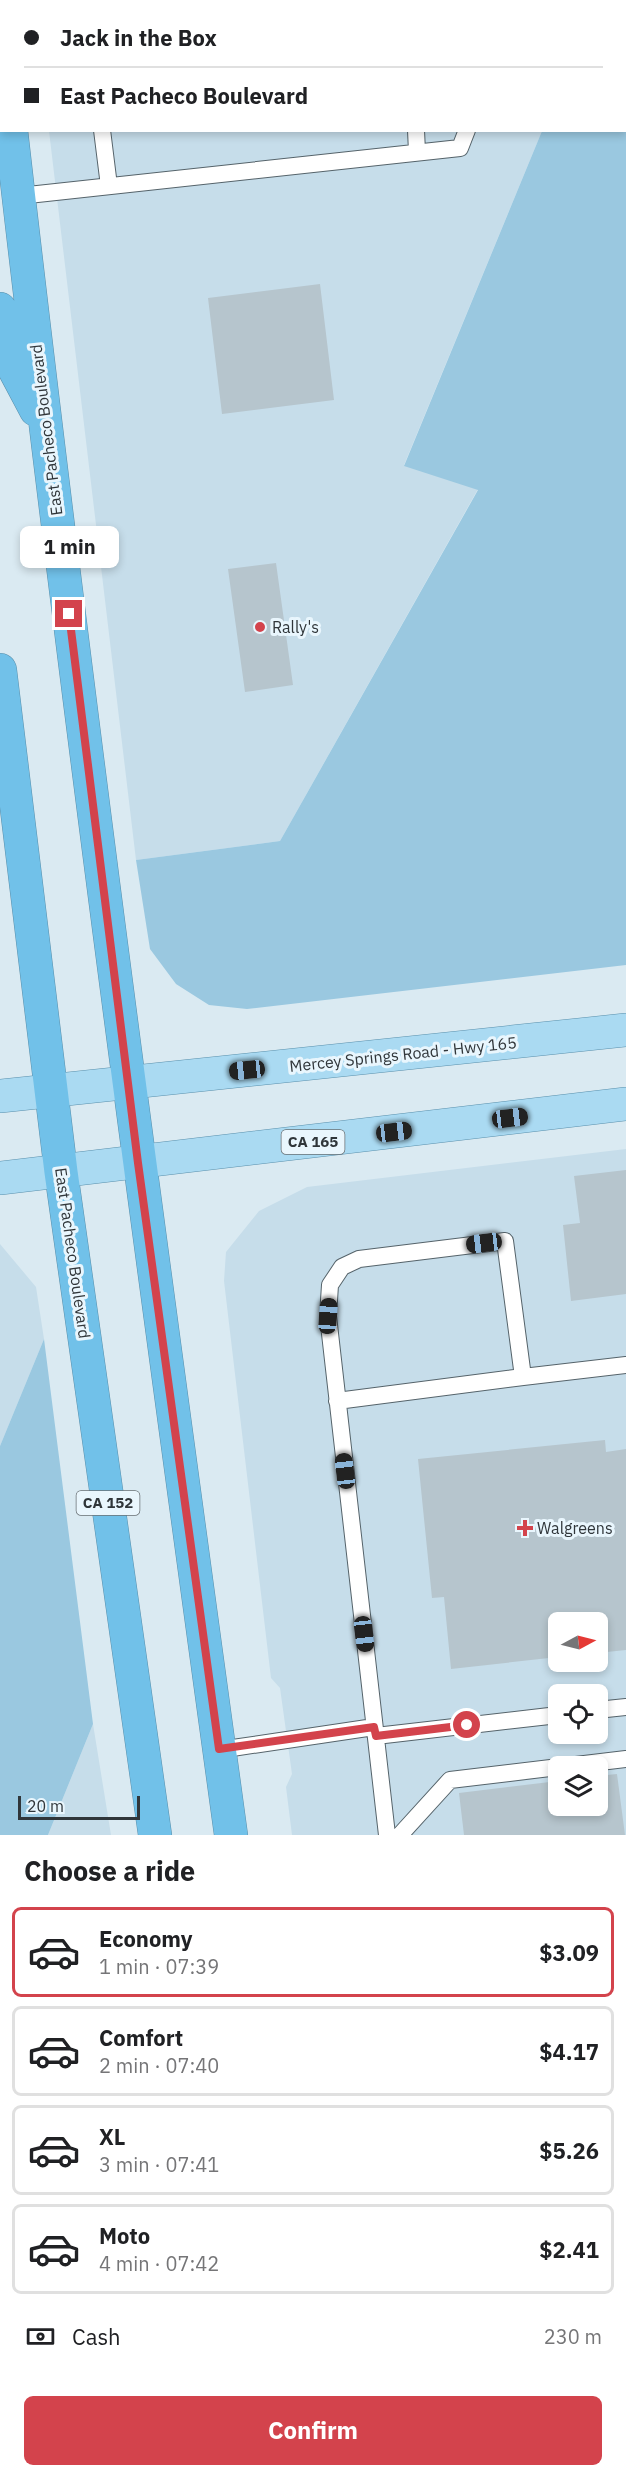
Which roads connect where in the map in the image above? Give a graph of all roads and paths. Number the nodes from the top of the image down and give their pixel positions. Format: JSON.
{"nodes":[{"id":1,"x":11,"y":132,"type":"edge"},
{"id":2,"x":102,"y":132,"type":"edge"},
{"id":3,"x":416,"y":132,"type":"edge"},
{"id":4,"x":466,"y":132,"type":"edge"},
{"id":5,"x":417,"y":152,"type":"junction"},
{"id":6,"x":108,"y":186,"type":"junction"},
{"id":7,"x":19,"y":196,"type":"junction"},
{"id":8,"x":0,"y":309,"type":"edge"},
{"id":9,"x":46,"y":427,"type":"junction"},
{"id":10,"x":0,"y":670,"type":"edge"},
{"id":11,"x":626,"y":1030,"type":"edge"},
{"id":12,"x":128,"y":1082,"type":"junction"},
{"id":13,"x":51,"y":1090,"type":"junction"},
{"id":14,"x":0,"y":1096,"type":"edge"},
{"id":15,"x":626,"y":1104,"type":"edge"},
{"id":16,"x":138,"y":1163,"type":"junction"},
{"id":17,"x":61,"y":1172,"type":"junction"},
{"id":18,"x":0,"y":1178,"type":"edge"},
{"id":19,"x":626,"y":1365,"type":"edge"},
{"id":20,"x":523,"y":1377,"type":"junction"},
{"id":21,"x":337,"y":1401,"type":"junction"},
{"id":22,"x":626,"y":1707,"type":"edge"},
{"id":23,"x":608,"y":1709,"type":"edge"},
{"id":24,"x":548,"y":1716,"type":"edge"},
{"id":25,"x":375,"y":1732,"type":"junction"},
{"id":26,"x":219,"y":1749,"type":"junction"},
{"id":27,"x":626,"y":1759,"type":"edge"},
{"id":28,"x":155,"y":1835,"type":"edge"},
{"id":29,"x":231,"y":1835,"type":"edge"},
{"id":30,"x":387,"y":1835,"type":"edge"},
{"id":31,"x":400,"y":1835,"type":"edge"}],
"edges":[{"from":1,"to":7,"type":"highway","name":"East Pacheco Boulevard"},
{"from":2,"to":6,"type":"lane"},
{"from":3,"to":5,"type":"lane"},
{"from":4,"to":5,"type":"lane"},
{"from":5,"to":6,"type":"lane"},
{"from":6,"to":7,"type":"lane"},
{"from":7,"to":9,"type":"highway","name":"East Pacheco Boulevard"},
{"from":8,"to":9,"type":"highway"},
{"from":9,"to":12,"type":"highway","name":"East Pacheco Boulevard"},
{"from":10,"to":13,"type":"highway","name":"East Pacheco Boulevard","number":"CA 152"},
{"from":11,"to":12,"type":"main road","name":"Mercey Springs Road - Hwy 165"},
{"from":12,"to":13,"type":"main road","name":"Mercey Springs Road - Hwy 165"},
{"from":12,"to":16,"type":"highway","name":"East Pacheco Boulevard"},
{"from":13,"to":14,"type":"main road","name":"Mercey Springs Road - Hwy 165"},
{"from":13,"to":17,"type":"highway","name":"East Pacheco Boulevard","number":"CA 152"},
{"from":15,"to":16,"type":"main road","number":"CA 165"},
{"from":16,"to":17,"type":"main road","number":"CA 165"},
{"from":16,"to":26,"type":"highway","name":"East Pacheco Boulevard"},
{"from":17,"to":18,"type":"main road","number":"CA 165"},
{"from":17,"to":28,"type":"highway","name":"East Pacheco Boulevard","number":"CA 152"},
{"from":19,"to":20,"type":"lane"},
{"from":20,"to":21,"type":"lane"},
{"from":20,"to":21,"type":"lane"},
{"from":21,"to":25,"type":"lane"},
{"from":22,"to":23,"type":"lane"},
{"from":24,"to":25,"type":"lane"},
{"from":25,"to":26,"type":"lane"},
{"from":25,"to":30,"type":"lane"},
{"from":26,"to":29,"type":"highway","name":"East Pacheco Boulevard"},
{"from":27,"to":31,"type":"lane"}]}
